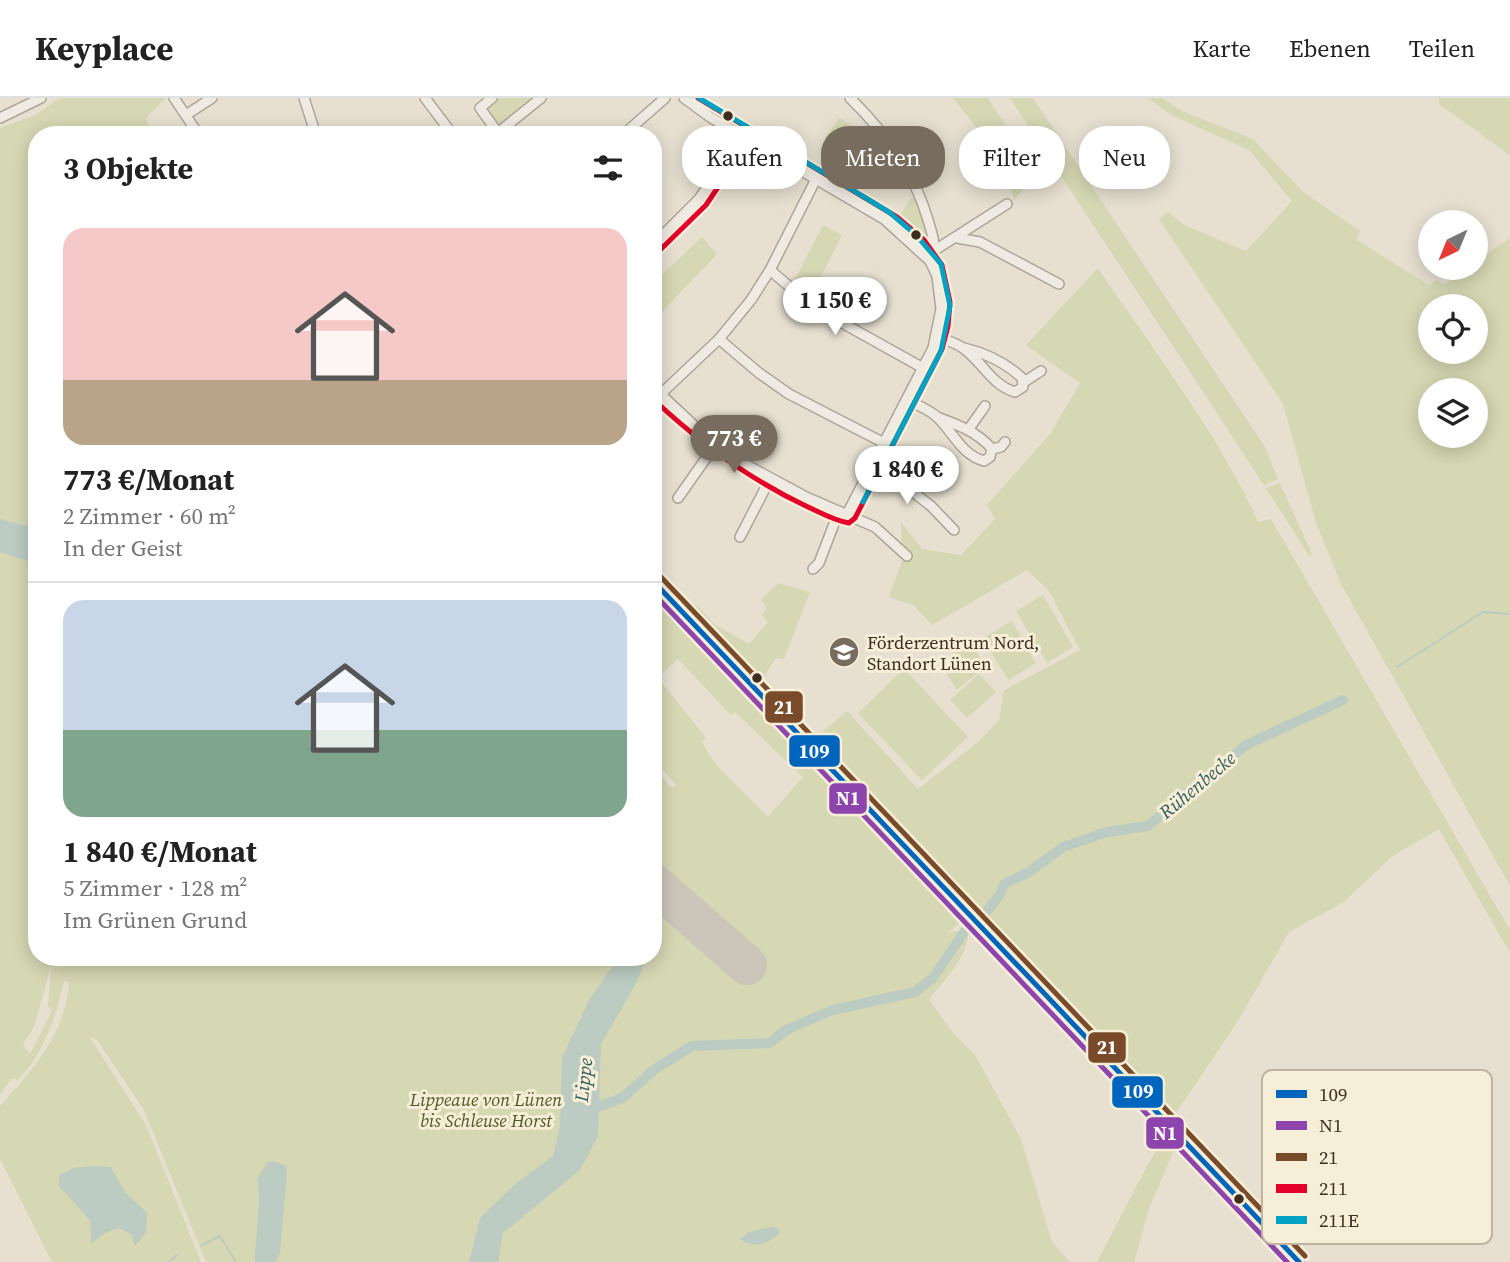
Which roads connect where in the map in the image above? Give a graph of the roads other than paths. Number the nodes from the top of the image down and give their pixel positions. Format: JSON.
{"nodes":[{"id":1,"x":40,"y":98,"type":"edge"},
{"id":2,"x":174,"y":98,"type":"edge"},
{"id":3,"x":212,"y":98,"type":"edge"},
{"id":4,"x":304,"y":98,"type":"edge"},
{"id":5,"x":425,"y":98,"type":"edge"},
{"id":6,"x":492,"y":98,"type":"edge"},
{"id":7,"x":541,"y":98,"type":"edge"},
{"id":8,"x":665,"y":98,"type":"edge"},
{"id":9,"x":684,"y":98,"type":"edge"},
{"id":10,"x":850,"y":98,"type":"edge"},
{"id":11,"x":186,"y":115,"type":"junction"},
{"id":12,"x":0,"y":118,"type":"edge"},
{"id":13,"x":193,"y":126,"type":"edge"},
{"id":14,"x":313,"y":126,"type":"edge"},
{"id":15,"x":446,"y":126,"type":"edge"},
{"id":16,"x":491,"y":126,"type":"edge"},
{"id":17,"x":506,"y":126,"type":"edge"},
{"id":18,"x":633,"y":126,"type":"edge"},
{"id":19,"x":727,"y":126,"type":"edge"},
{"id":20,"x":807,"y":174,"type":"edge"},
{"id":21,"x":816,"y":179,"type":"junction"},
{"id":22,"x":704,"y":189,"type":"edge"},
{"id":23,"x":1007,"y":204,"type":"dead end"},
{"id":24,"x":662,"y":236,"type":"edge"},
{"id":25,"x":957,"y":238,"type":"junction"},
{"id":26,"x":935,"y":250,"type":"junction"},
{"id":27,"x":930,"y":261,"type":"junction"},
{"id":28,"x":770,"y":270,"type":"junction"},
{"id":29,"x":1059,"y":284,"type":"dead end"},
{"id":30,"x":937,"y":336,"type":"junction"},
{"id":31,"x":719,"y":339,"type":"junction"},
{"id":32,"x":964,"y":348,"type":"junction"},
{"id":33,"x":923,"y":368,"type":"junction"},
{"id":34,"x":1041,"y":371,"type":"dead end"},
{"id":35,"x":1024,"y":382,"type":"junction"},
{"id":36,"x":662,"y":395,"type":"edge"},
{"id":37,"x":662,"y":397,"type":"edge"},
{"id":38,"x":907,"y":399,"type":"junction"},
{"id":39,"x":985,"y":405,"type":"dead end"},
{"id":40,"x":937,"y":417,"type":"junction"},
{"id":41,"x":968,"y":430,"type":"junction"},
{"id":42,"x":1005,"y":442,"type":"dead end"},
{"id":43,"x":884,"y":443,"type":"junction"},
{"id":44,"x":716,"y":444,"type":"junction"},
{"id":45,"x":992,"y":449,"type":"junction"},
{"id":46,"x":874,"y":463,"type":"junction"},
{"id":47,"x":770,"y":479,"type":"junction"},
{"id":48,"x":678,"y":498,"type":"dead end"},
{"id":49,"x":843,"y":512,"type":"junction"},
{"id":50,"x":954,"y":530,"type":"dead end"},
{"id":51,"x":740,"y":537,"type":"dead end"},
{"id":52,"x":907,"y":556,"type":"dead end"},
{"id":53,"x":813,"y":569,"type":"dead end"},
{"id":54,"x":662,"y":590,"type":"edge"},
{"id":55,"x":1262,"y":1223,"type":"edge"},
{"id":56,"x":1282,"y":1244,"type":"edge"},
{"id":57,"x":1299,"y":1262,"type":"edge"}],
"edges":[{"from":1,"to":12,"type":"street"},
{"from":2,"to":11,"type":"street"},
{"from":3,"to":11,"type":"street"},
{"from":4,"to":14,"type":"street"},
{"from":5,"to":15,"type":"street"},
{"from":6,"to":16,"type":"street"},
{"from":7,"to":17,"type":"street"},
{"from":8,"to":18,"type":"street"},
{"from":9,"to":19,"type":"street"},
{"from":10,"to":26,"type":"street"},
{"from":11,"to":13,"type":"street"},
{"from":20,"to":21,"type":"street"},
{"from":21,"to":27,"type":"street"},
{"from":21,"to":28,"type":"street"},
{"from":22,"to":24,"type":"street"},
{"from":23,"to":25,"type":"street"},
{"from":25,"to":26,"type":"street"},
{"from":25,"to":29,"type":"street"},
{"from":26,"to":27,"type":"street"},
{"from":27,"to":30,"type":"street"},
{"from":28,"to":31,"type":"street"},
{"from":28,"to":33,"type":"street"},
{"from":30,"to":32,"type":"street"},
{"from":30,"to":33,"type":"street"},
{"from":31,"to":36,"type":"street"},
{"from":31,"to":43,"type":"street"},
{"from":32,"to":35,"type":"street"},
{"from":32,"to":35,"type":"street"},
{"from":33,"to":38,"type":"street"},
{"from":34,"to":35,"type":"street"},
{"from":37,"to":44,"type":"street"},
{"from":38,"to":40,"type":"street"},
{"from":38,"to":43,"type":"street"},
{"from":39,"to":41,"type":"street"},
{"from":40,"to":41,"type":"street"},
{"from":40,"to":45,"type":"street"},
{"from":41,"to":45,"type":"street"},
{"from":42,"to":45,"type":"street"},
{"from":43,"to":46,"type":"street"},
{"from":44,"to":47,"type":"street"},
{"from":44,"to":48,"type":"street"},
{"from":46,"to":49,"type":"street"},
{"from":46,"to":50,"type":"street"},
{"from":47,"to":49,"type":"street"},
{"from":47,"to":51,"type":"street"},
{"from":49,"to":52,"type":"street"},
{"from":49,"to":53,"type":"street"},
{"from":54,"to":55,"type":"street"},
{"from":56,"to":57,"type":"street"}]}
